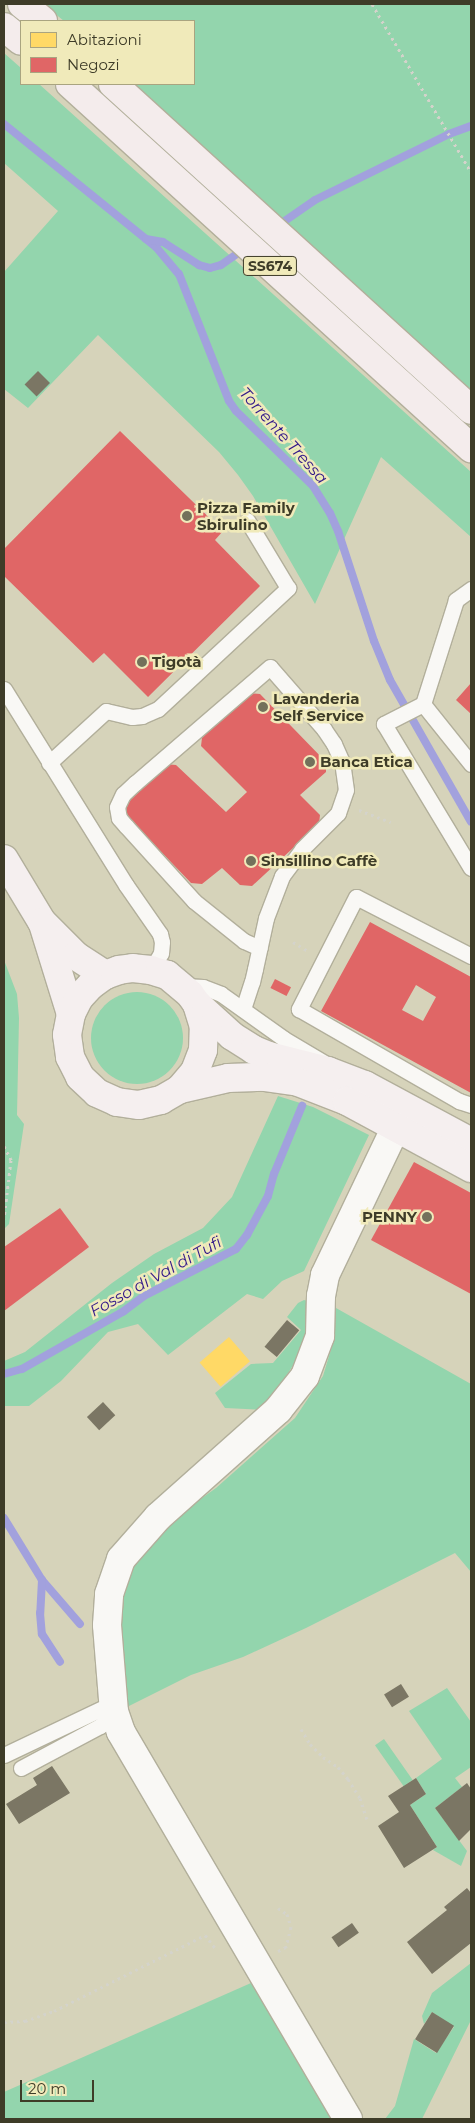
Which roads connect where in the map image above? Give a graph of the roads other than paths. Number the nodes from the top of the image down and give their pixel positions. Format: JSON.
{"nodes":[{"id":1,"x":22,"y":4,"type":"edge"},
{"id":2,"x":42,"y":20,"type":"edge"},
{"id":3,"x":4,"y":27,"type":"edge"},
{"id":4,"x":20,"y":40,"type":"edge"},
{"id":5,"x":71,"y":85,"type":"edge"},
{"id":6,"x":114,"y":85,"type":"edge"},
{"id":7,"x":471,"y":410,"type":"edge"},
{"id":8,"x":471,"y":448,"type":"edge"},
{"id":9,"x":247,"y":520,"type":"dead end"},
{"id":10,"x":471,"y":589,"type":"edge"},
{"id":11,"x":4,"y":690,"type":"edge"},
{"id":12,"x":424,"y":704,"type":"junction"},
{"id":13,"x":48,"y":763,"type":"junction"},
{"id":14,"x":471,"y":764,"type":"edge"},
{"id":15,"x":4,"y":859,"type":"edge"},
{"id":16,"x":471,"y":868,"type":"edge"},
{"id":17,"x":42,"y":922,"type":"junction"},
{"id":18,"x":260,"y":948,"type":"junction"},
{"id":19,"x":471,"y":956,"type":"edge"},
{"id":20,"x":151,"y":970,"type":"junction"},
{"id":21,"x":105,"y":975,"type":"junction"},
{"id":22,"x":189,"y":995,"type":"junction"},
{"id":23,"x":243,"y":1009,"type":"junction"},
{"id":24,"x":71,"y":1014,"type":"junction"},
{"id":25,"x":340,"y":1075,"type":"junction"},
{"id":26,"x":180,"y":1089,"type":"junction"},
{"id":27,"x":471,"y":1105,"type":"edge"},
{"id":28,"x":396,"y":1127,"type":"junction"},
{"id":29,"x":471,"y":1142,"type":"edge"},
{"id":30,"x":471,"y":1168,"type":"edge"},
{"id":31,"x":114,"y":1708,"type":"junction"},
{"id":32,"x":4,"y":1755,"type":"edge"},
{"id":33,"x":21,"y":1768,"type":"dead end"},
{"id":34,"x":348,"y":2119,"type":"edge"}],
"edges":[{"from":1,"to":2,"type":"highway"},
{"from":3,"to":4,"type":"highway"},
{"from":5,"to":8,"type":"highway","number":"SS674"},
{"from":6,"to":7,"type":"highway","number":"SS674"},
{"from":9,"to":13,"type":"lane"},
{"from":10,"to":12,"type":"lane"},
{"from":11,"to":13,"type":"lane"},
{"from":12,"to":14,"type":"lane"},
{"from":12,"to":16,"type":"lane"},
{"from":13,"to":20,"type":"lane"},
{"from":15,"to":17,"type":"main road"},
{"from":17,"to":21,"type":"main road"},
{"from":17,"to":24,"type":"main road"},
{"from":18,"to":18,"type":"lane"},
{"from":18,"to":23,"type":"lane"},
{"from":19,"to":27,"type":"lane"},
{"from":20,"to":21,"type":"main road"},
{"from":20,"to":22,"type":"main road"},
{"from":21,"to":24,"type":"main road"},
{"from":22,"to":23,"type":"lane"},
{"from":22,"to":25,"type":"main road"},
{"from":22,"to":26,"type":"main road"},
{"from":23,"to":25,"type":"lane"},
{"from":24,"to":26,"type":"main road"},
{"from":25,"to":29,"type":"main road"},
{"from":26,"to":28,"type":"main road"},
{"from":28,"to":30,"type":"main road"},
{"from":28,"to":31,"type":"street"},
{"from":31,"to":32,"type":"lane"},
{"from":31,"to":33,"type":"lane"},
{"from":31,"to":34,"type":"street"}]}
